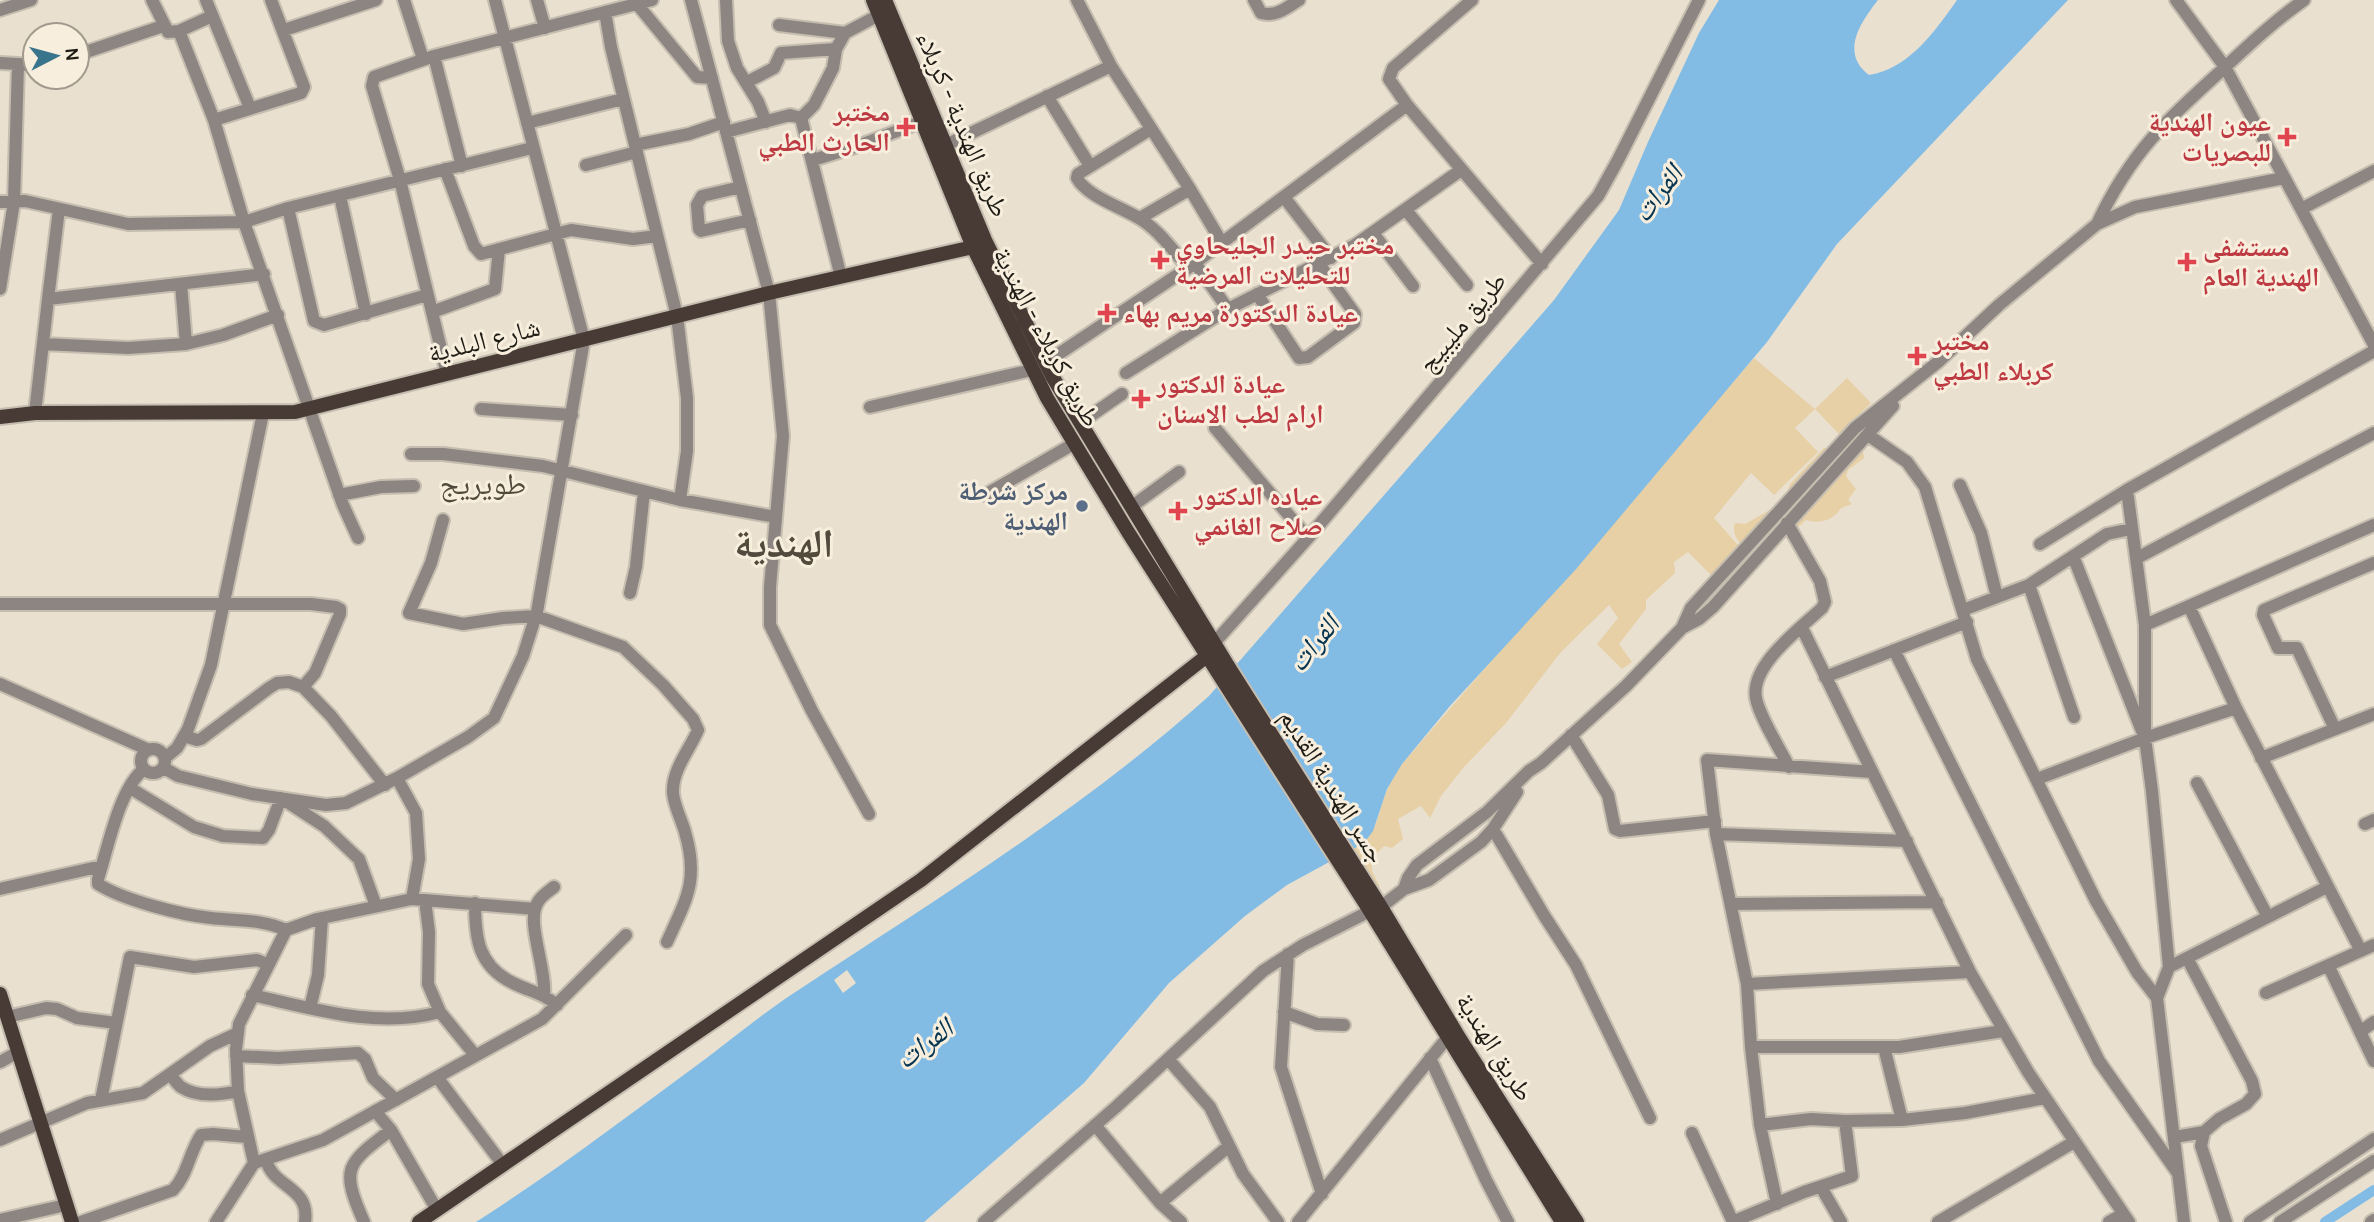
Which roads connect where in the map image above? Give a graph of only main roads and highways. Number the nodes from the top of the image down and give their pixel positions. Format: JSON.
{"nodes":[{"id":1,"x":873,"y":0,"type":"edge"},
{"id":2,"x":885,"y":0,"type":"edge"},
{"id":3,"x":973,"y":247,"type":"junction"},
{"id":4,"x":1039,"y":367,"type":"junction"},
{"id":5,"x":0,"y":417,"type":"edge"},
{"id":6,"x":1211,"y":649,"type":"junction"},
{"id":7,"x":1224,"y":670,"type":"joint"},
{"id":8,"x":1373,"y":905,"type":"junction"},
{"id":9,"x":0,"y":994,"type":"edge"},
{"id":10,"x":6,"y":1024,"type":"edge"},
{"id":11,"x":72,"y":1222,"type":"edge"},
{"id":12,"x":419,"y":1222,"type":"edge"},
{"id":13,"x":1562,"y":1222,"type":"edge"},
{"id":14,"x":1577,"y":1222,"type":"edge"}],
"edges":[{"from":1,"to":3,"type":"main road","name":"طريق كربلاء - الهندية"},
{"from":2,"to":4,"type":"main road","name":"طريق الهندية - كربلاء"},
{"from":3,"to":4,"type":"main road","name":"طريق كربلاء - الهندية"},
{"from":3,"to":5,"type":"main road","name":"شارع البلدية"},
{"from":4,"to":6,"type":"main road","name":"طريق الهندية - كربلاء"},
{"from":4,"to":6,"type":"main road","name":"طريق كربلاء - الهندية"},
{"from":6,"to":7,"type":"main road","name":"طريق كربلاء - الهندية"},
{"from":6,"to":12,"type":"main road"},
{"from":7,"to":8,"type":"main road","name":"جسر الهندية القديم"},
{"from":8,"to":13,"type":"main road","name":"طريق الهندية"},
{"from":8,"to":14,"type":"main road","name":"طريق الهندية"},
{"from":9,"to":10,"type":"main road"},
{"from":10,"to":11,"type":"main road"}]}
